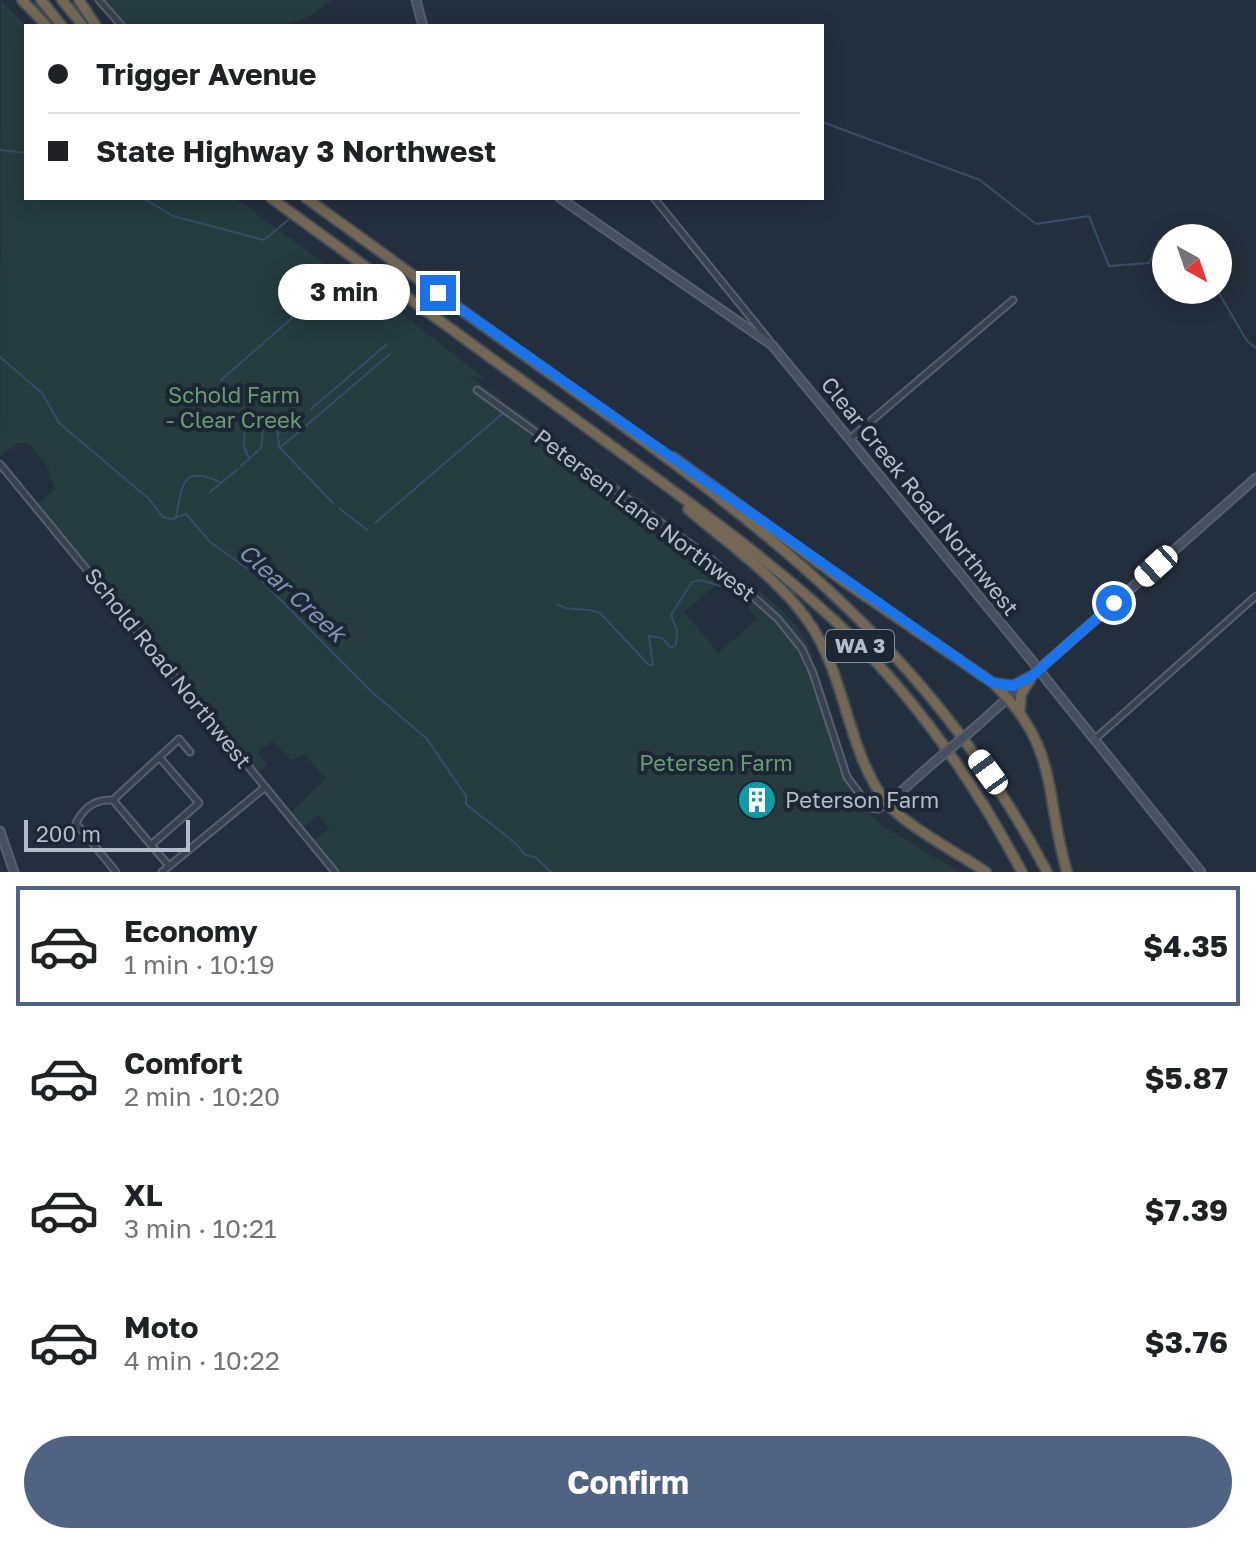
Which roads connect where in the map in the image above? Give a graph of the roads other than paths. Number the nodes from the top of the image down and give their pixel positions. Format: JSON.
{"nodes":[{"id":1,"x":22,"y":0,"type":"edge"},
{"id":2,"x":41,"y":0,"type":"edge"},
{"id":3,"x":62,"y":0,"type":"edge"},
{"id":4,"x":79,"y":0,"type":"edge"},
{"id":5,"x":99,"y":0,"type":"edge"},
{"id":6,"x":416,"y":0,"type":"edge"},
{"id":7,"x":45,"y":24,"type":"edge"},
{"id":8,"x":60,"y":24,"type":"edge"},
{"id":9,"x":81,"y":24,"type":"edge"},
{"id":10,"x":95,"y":24,"type":"edge"},
{"id":11,"x":120,"y":24,"type":"edge"},
{"id":12,"x":422,"y":24,"type":"edge"},
{"id":13,"x":274,"y":200,"type":"edge"},
{"id":14,"x":309,"y":200,"type":"edge"},
{"id":15,"x":563,"y":200,"type":"edge"},
{"id":16,"x":656,"y":200,"type":"edge"},
{"id":17,"x":1013,"y":300,"type":"dead end"},
{"id":18,"x":772,"y":345,"type":"junction"},
{"id":19,"x":477,"y":390,"type":"dead end"},
{"id":20,"x":632,"y":432,"type":"junction"},
{"id":21,"x":851,"y":438,"type":"junction"},
{"id":22,"x":0,"y":464,"type":"edge"},
{"id":23,"x":643,"y":470,"type":"junction"},
{"id":24,"x":1256,"y":478,"type":"edge"},
{"id":25,"x":1256,"y":596,"type":"edge"},
{"id":26,"x":1032,"y":676,"type":"junction"},
{"id":27,"x":993,"y":683,"type":"junction"},
{"id":28,"x":1008,"y":697,"type":"junction"},
{"id":29,"x":1021,"y":713,"type":"junction"},
{"id":30,"x":1095,"y":739,"type":"junction"},
{"id":31,"x":190,"y":752,"type":"dead end"},
{"id":32,"x":160,"y":758,"type":"junction"},
{"id":33,"x":264,"y":788,"type":"junction"},
{"id":34,"x":113,"y":800,"type":"junction"},
{"id":35,"x":887,"y":804,"type":"junction"},
{"id":36,"x":0,"y":831,"type":"edge"},
{"id":37,"x":151,"y":845,"type":"junction"},
{"id":38,"x":169,"y":866,"type":"junction"},
{"id":39,"x":14,"y":872,"type":"edge"},
{"id":40,"x":116,"y":872,"type":"edge"},
{"id":41,"x":162,"y":872,"type":"edge"},
{"id":42,"x":335,"y":872,"type":"edge"},
{"id":43,"x":986,"y":872,"type":"edge"},
{"id":44,"x":1022,"y":872,"type":"edge"},
{"id":45,"x":1047,"y":872,"type":"edge"},
{"id":46,"x":1067,"y":872,"type":"edge"},
{"id":47,"x":1201,"y":872,"type":"edge"}],
"edges":[{"from":1,"to":7,"type":"highway"},
{"from":2,"to":8,"type":"highway"},
{"from":3,"to":9,"type":"highway"},
{"from":4,"to":10,"type":"highway"},
{"from":5,"to":11,"type":"street"},
{"from":6,"to":12,"type":"main road"},
{"from":13,"to":23,"type":"highway","number":"WA 3"},
{"from":14,"to":20,"type":"highway","number":"WA 3"},
{"from":15,"to":18,"type":"main road","name":"Clear Creek Road Northwest"},
{"from":16,"to":18,"type":"street"},
{"from":17,"to":21,"type":"street"},
{"from":18,"to":21,"type":"main road","name":"Clear Creek Road Northwest"},
{"from":19,"to":35,"type":"street","name":"Petersen Lane Northwest"},
{"from":20,"to":27,"type":"highway"},
{"from":20,"to":45,"type":"highway","number":"WA 3"},
{"from":21,"to":30,"type":"main road","name":"Clear Creek Road Northwest","bridge":true},
{"from":22,"to":33,"type":"street","name":"Schold Road Northwest"},
{"from":23,"to":35,"type":"highway"},
{"from":23,"to":44,"type":"highway","number":"WA 3"},
{"from":24,"to":26,"type":"main road"},
{"from":25,"to":30,"type":"street"},
{"from":26,"to":27,"type":"highway"},
{"from":26,"to":28,"type":"main road"},
{"from":26,"to":29,"type":"highway"},
{"from":27,"to":28,"type":"highway"},
{"from":28,"to":29,"type":"highway"},
{"from":28,"to":35,"type":"main road","bridge":true},
{"from":29,"to":46,"type":"highway"},
{"from":30,"to":47,"type":"main road","name":"Clear Creek Road Northwest"},
{"from":31,"to":32,"type":"street"},
{"from":32,"to":34,"type":"street"},
{"from":32,"to":37,"type":"street"},
{"from":33,"to":38,"type":"street"},
{"from":33,"to":42,"type":"street","name":"Schold Road Northwest"},
{"from":34,"to":37,"type":"street"},
{"from":34,"to":40,"type":"street"},
{"from":35,"to":43,"type":"highway"},
{"from":36,"to":39,"type":"main road"},
{"from":37,"to":38,"type":"street"},
{"from":38,"to":41,"type":"street"}]}
